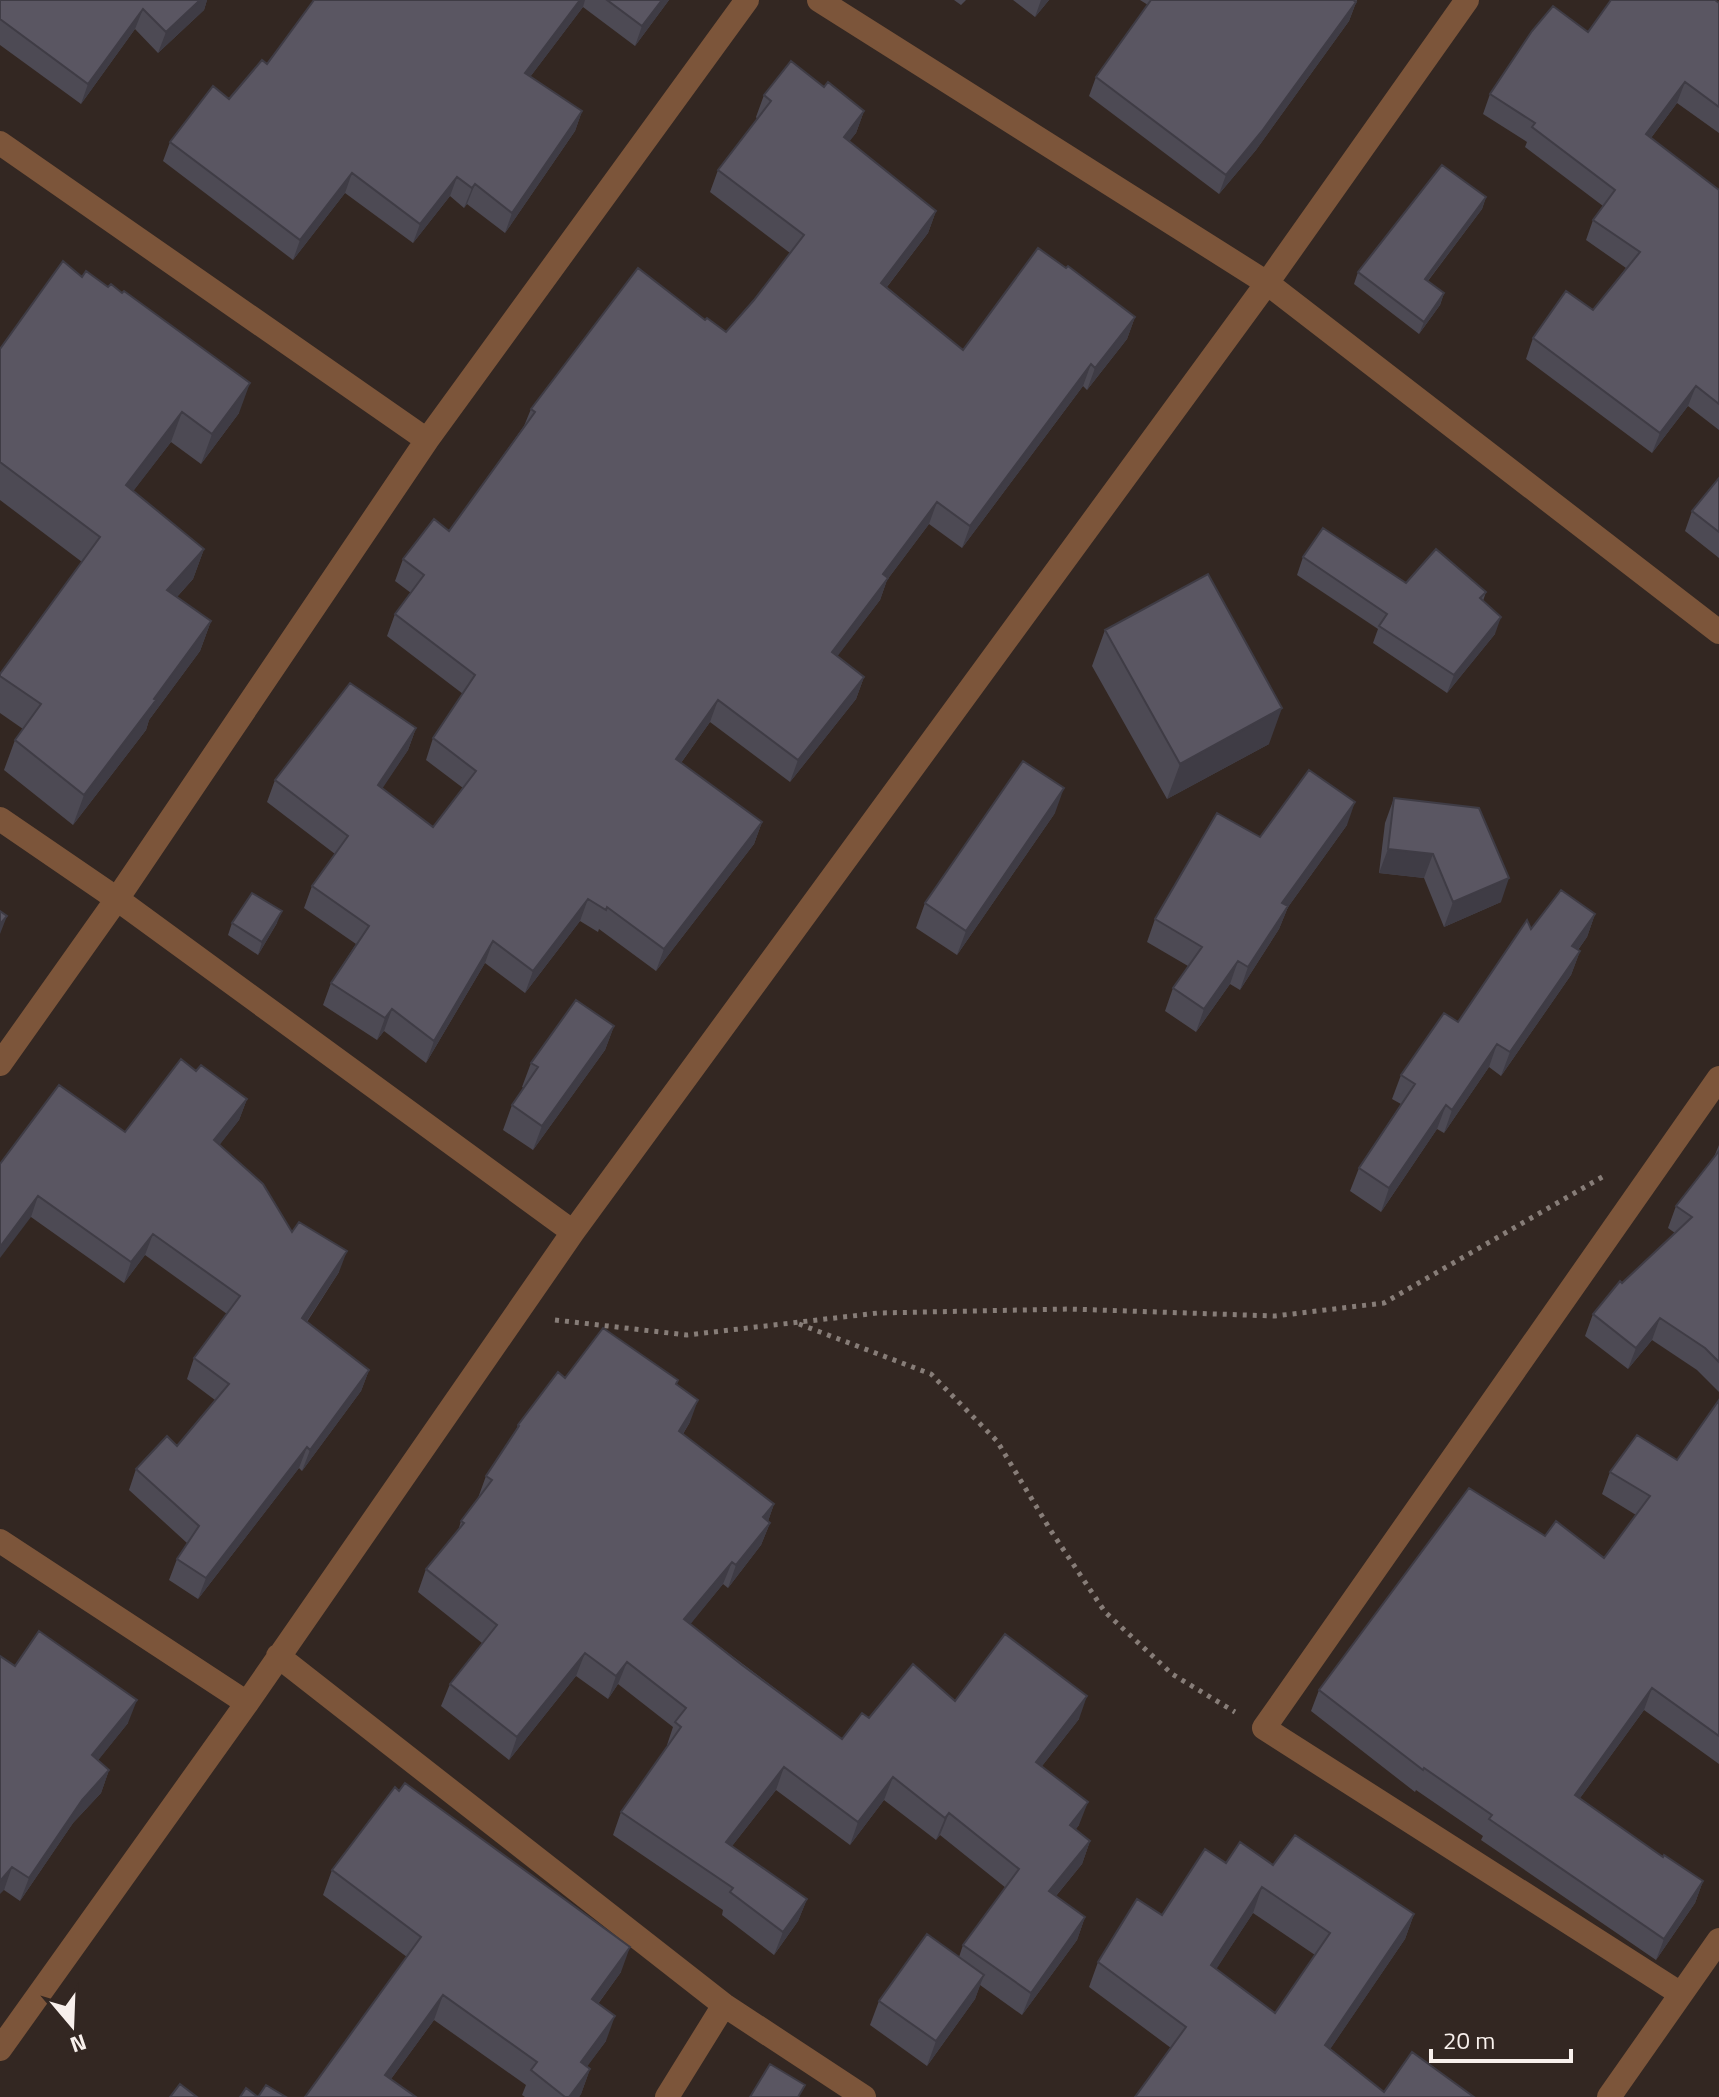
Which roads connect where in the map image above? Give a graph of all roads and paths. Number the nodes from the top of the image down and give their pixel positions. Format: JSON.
{"nodes":[{"id":1,"x":747,"y":0,"type":"edge"},
{"id":2,"x":819,"y":0,"type":"edge"},
{"id":3,"x":1467,"y":0,"type":"edge"},
{"id":4,"x":0,"y":143,"type":"edge"},
{"id":5,"x":1267,"y":283,"type":"junction"},
{"id":6,"x":427,"y":440,"type":"junction"},
{"id":7,"x":1719,"y":632,"type":"edge"},
{"id":8,"x":0,"y":819,"type":"edge"},
{"id":9,"x":117,"y":899,"type":"junction"},
{"id":10,"x":0,"y":1064,"type":"edge"},
{"id":11,"x":1719,"y":1078,"type":"edge"},
{"id":12,"x":1616,"y":1169,"type":"dead end"},
{"id":13,"x":573,"y":1232,"type":"junction"},
{"id":14,"x":515,"y":1315,"type":"junction"},
{"id":15,"x":795,"y":1323,"type":"junction"},
{"id":16,"x":0,"y":1541,"type":"edge"},
{"id":17,"x":278,"y":1656,"type":"junction"},
{"id":18,"x":247,"y":1703,"type":"junction"},
{"id":19,"x":1264,"y":1728,"type":"junction"},
{"id":20,"x":1719,"y":1940,"type":"edge"},
{"id":21,"x":1681,"y":1994,"type":"junction"},
{"id":22,"x":724,"y":2005,"type":"junction"},
{"id":23,"x":0,"y":2049,"type":"edge"},
{"id":24,"x":667,"y":2097,"type":"edge"},
{"id":25,"x":864,"y":2097,"type":"edge"},
{"id":26,"x":1609,"y":2097,"type":"edge"}],
"edges":[{"from":1,"to":6,"type":"street"},
{"from":2,"to":5,"type":"street"},
{"from":3,"to":5,"type":"street"},
{"from":4,"to":6,"type":"street"},
{"from":5,"to":7,"type":"street"},
{"from":5,"to":13,"type":"street"},
{"from":6,"to":9,"type":"street"},
{"from":8,"to":9,"type":"street"},
{"from":9,"to":10,"type":"street"},
{"from":9,"to":13,"type":"street"},
{"from":11,"to":19,"type":"street"},
{"from":12,"to":15,"type":"path"},
{"from":13,"to":14,"type":"street"},
{"from":14,"to":15,"type":"path"},
{"from":14,"to":17,"type":"street"},
{"from":15,"to":19,"type":"path"},
{"from":16,"to":18,"type":"street"},
{"from":17,"to":18,"type":"street"},
{"from":17,"to":22,"type":"street"},
{"from":18,"to":23,"type":"street"},
{"from":19,"to":21,"type":"street"},
{"from":20,"to":21,"type":"street"},
{"from":21,"to":26,"type":"street"},
{"from":22,"to":24,"type":"street"},
{"from":22,"to":25,"type":"street"}]}
